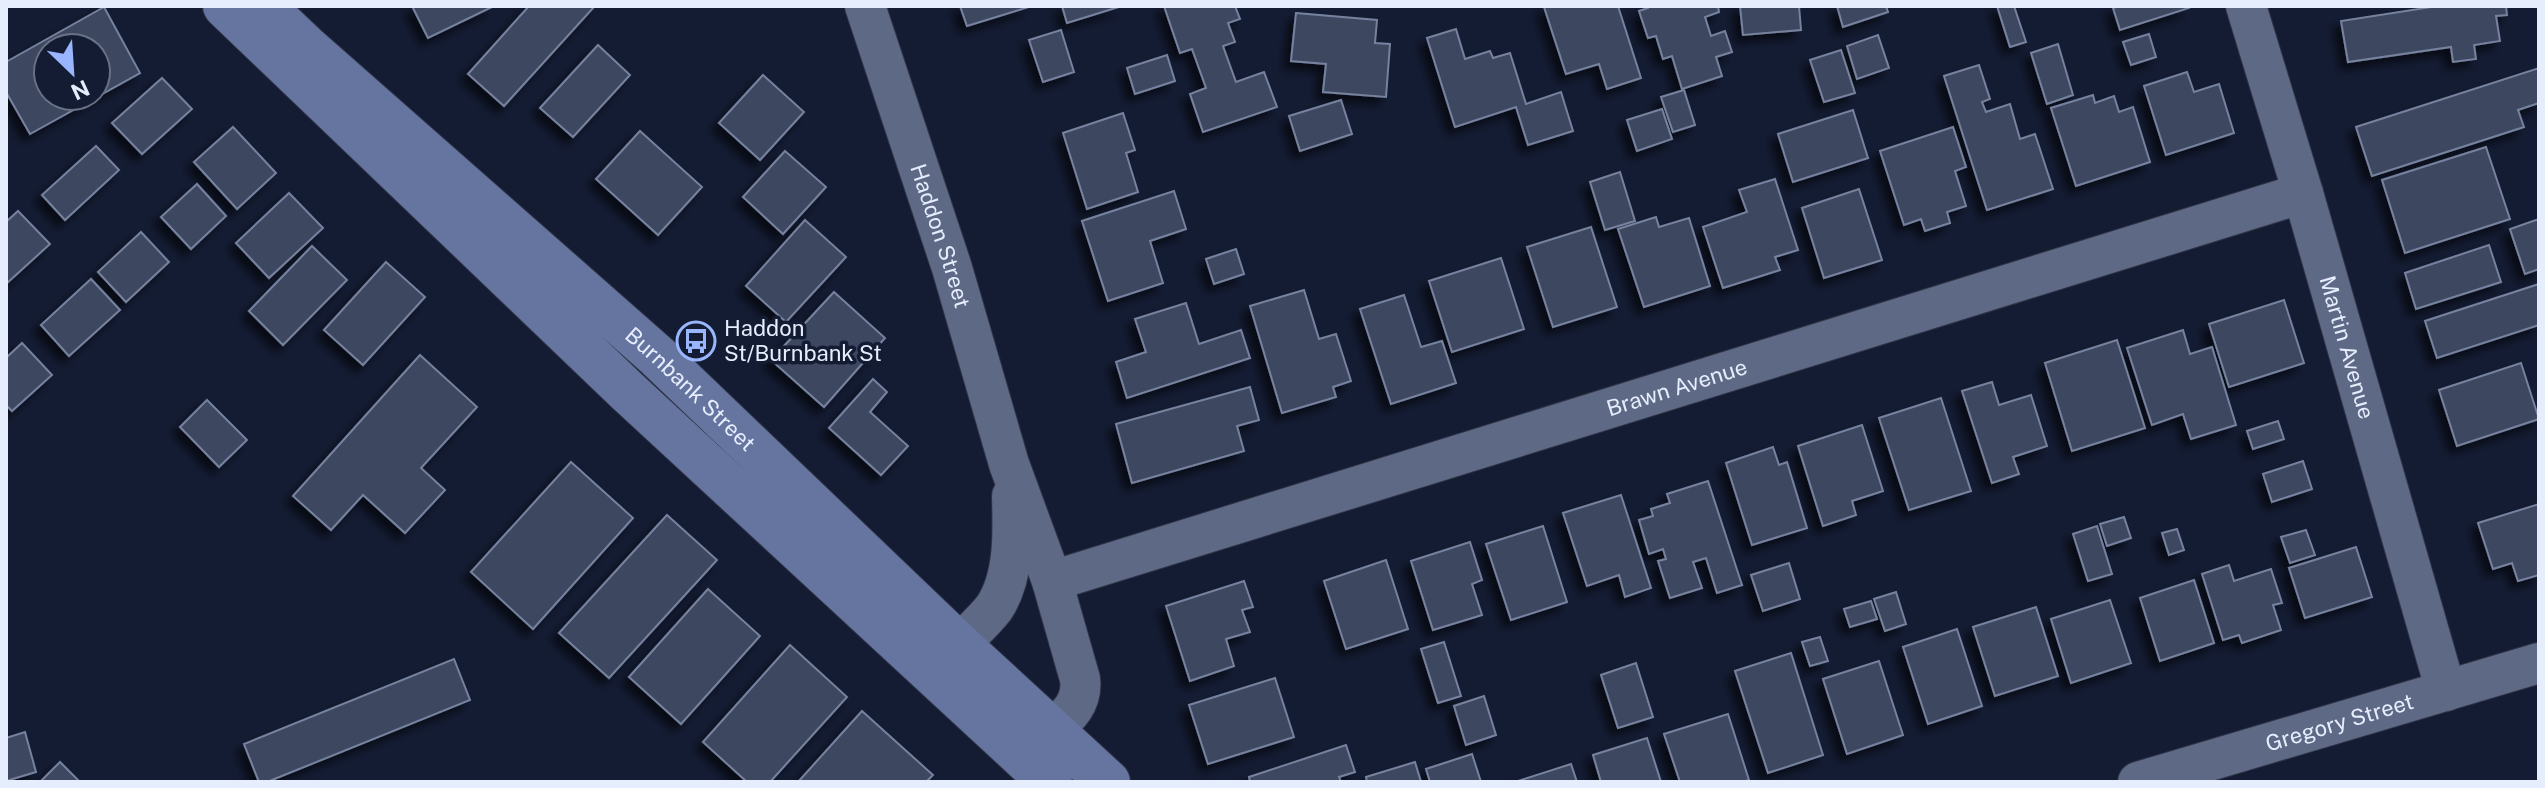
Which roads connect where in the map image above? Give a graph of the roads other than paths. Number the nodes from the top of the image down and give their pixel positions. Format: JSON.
{"nodes":[{"id":1,"x":225,"y":6,"type":"edge"},
{"id":2,"x":263,"y":6,"type":"edge"},
{"id":3,"x":2246,"y":6,"type":"edge"},
{"id":4,"x":866,"y":7,"type":"edge"},
{"id":5,"x":2303,"y":193,"type":"junction"},
{"id":6,"x":1009,"y":464,"type":"junction"},
{"id":7,"x":1052,"y":581,"type":"junction"},
{"id":8,"x":959,"y":645,"type":"junction"},
{"id":9,"x":2539,"y":663,"type":"edge"},
{"id":10,"x":2446,"y":691,"type":"junction"},
{"id":11,"x":1052,"y":730,"type":"junction"},
{"id":12,"x":1050,"y":782,"type":"edge"},
{"id":13,"x":1108,"y":782,"type":"edge"},
{"id":14,"x":2138,"y":782,"type":"edge"}],
"edges":[{"from":1,"to":12,"type":"main road","name":"Burnbank Street"},
{"from":2,"to":8,"type":"main road","name":"Burnbank Street"},
{"from":3,"to":5,"type":"street","name":"Martin Avenue"},
{"from":4,"to":6,"type":"street","name":"Haddon Street"},
{"from":5,"to":7,"type":"street","name":"Brawn Avenue"},
{"from":5,"to":10,"type":"street","name":"Martin Avenue"},
{"from":6,"to":7,"type":"street","name":"Haddon Street"},
{"from":6,"to":8,"type":"street","name":"Haddon Street"},
{"from":7,"to":11,"type":"street","name":"Haddon Street"},
{"from":8,"to":11,"type":"main road","name":"Burnbank Street"},
{"from":9,"to":10,"type":"street","name":"Gregory Street"},
{"from":10,"to":14,"type":"street","name":"Gregory Street"},
{"from":11,"to":13,"type":"main road","name":"Burnbank Street"}]}
